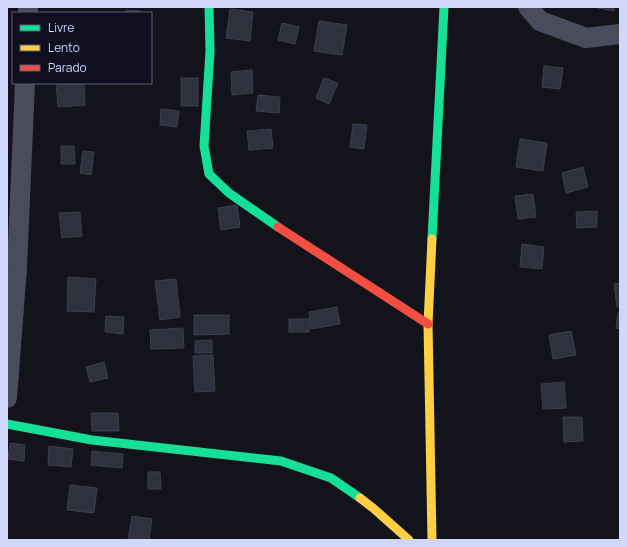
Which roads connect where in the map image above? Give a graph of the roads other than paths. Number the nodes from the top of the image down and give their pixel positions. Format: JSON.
{"nodes":[{"id":1,"x":209,"y":7,"type":"edge"},
{"id":2,"x":444,"y":7,"type":"edge"},
{"id":3,"x":528,"y":7,"type":"edge"},
{"id":4,"x":620,"y":34,"type":"edge"},
{"id":5,"x":25,"y":84,"type":"edge"},
{"id":6,"x":428,"y":324,"type":"junction"},
{"id":7,"x":7,"y":398,"type":"edge"},
{"id":8,"x":7,"y":424,"type":"edge"},
{"id":9,"x":409,"y":540,"type":"edge"},
{"id":10,"x":432,"y":540,"type":"edge"}],
"edges":[{"from":1,"to":6,"type":"street"},
{"from":2,"to":6,"type":"street"},
{"from":3,"to":4,"type":"street"},
{"from":5,"to":7,"type":"street"},
{"from":6,"to":10,"type":"street"},
{"from":8,"to":9,"type":"street"}]}
